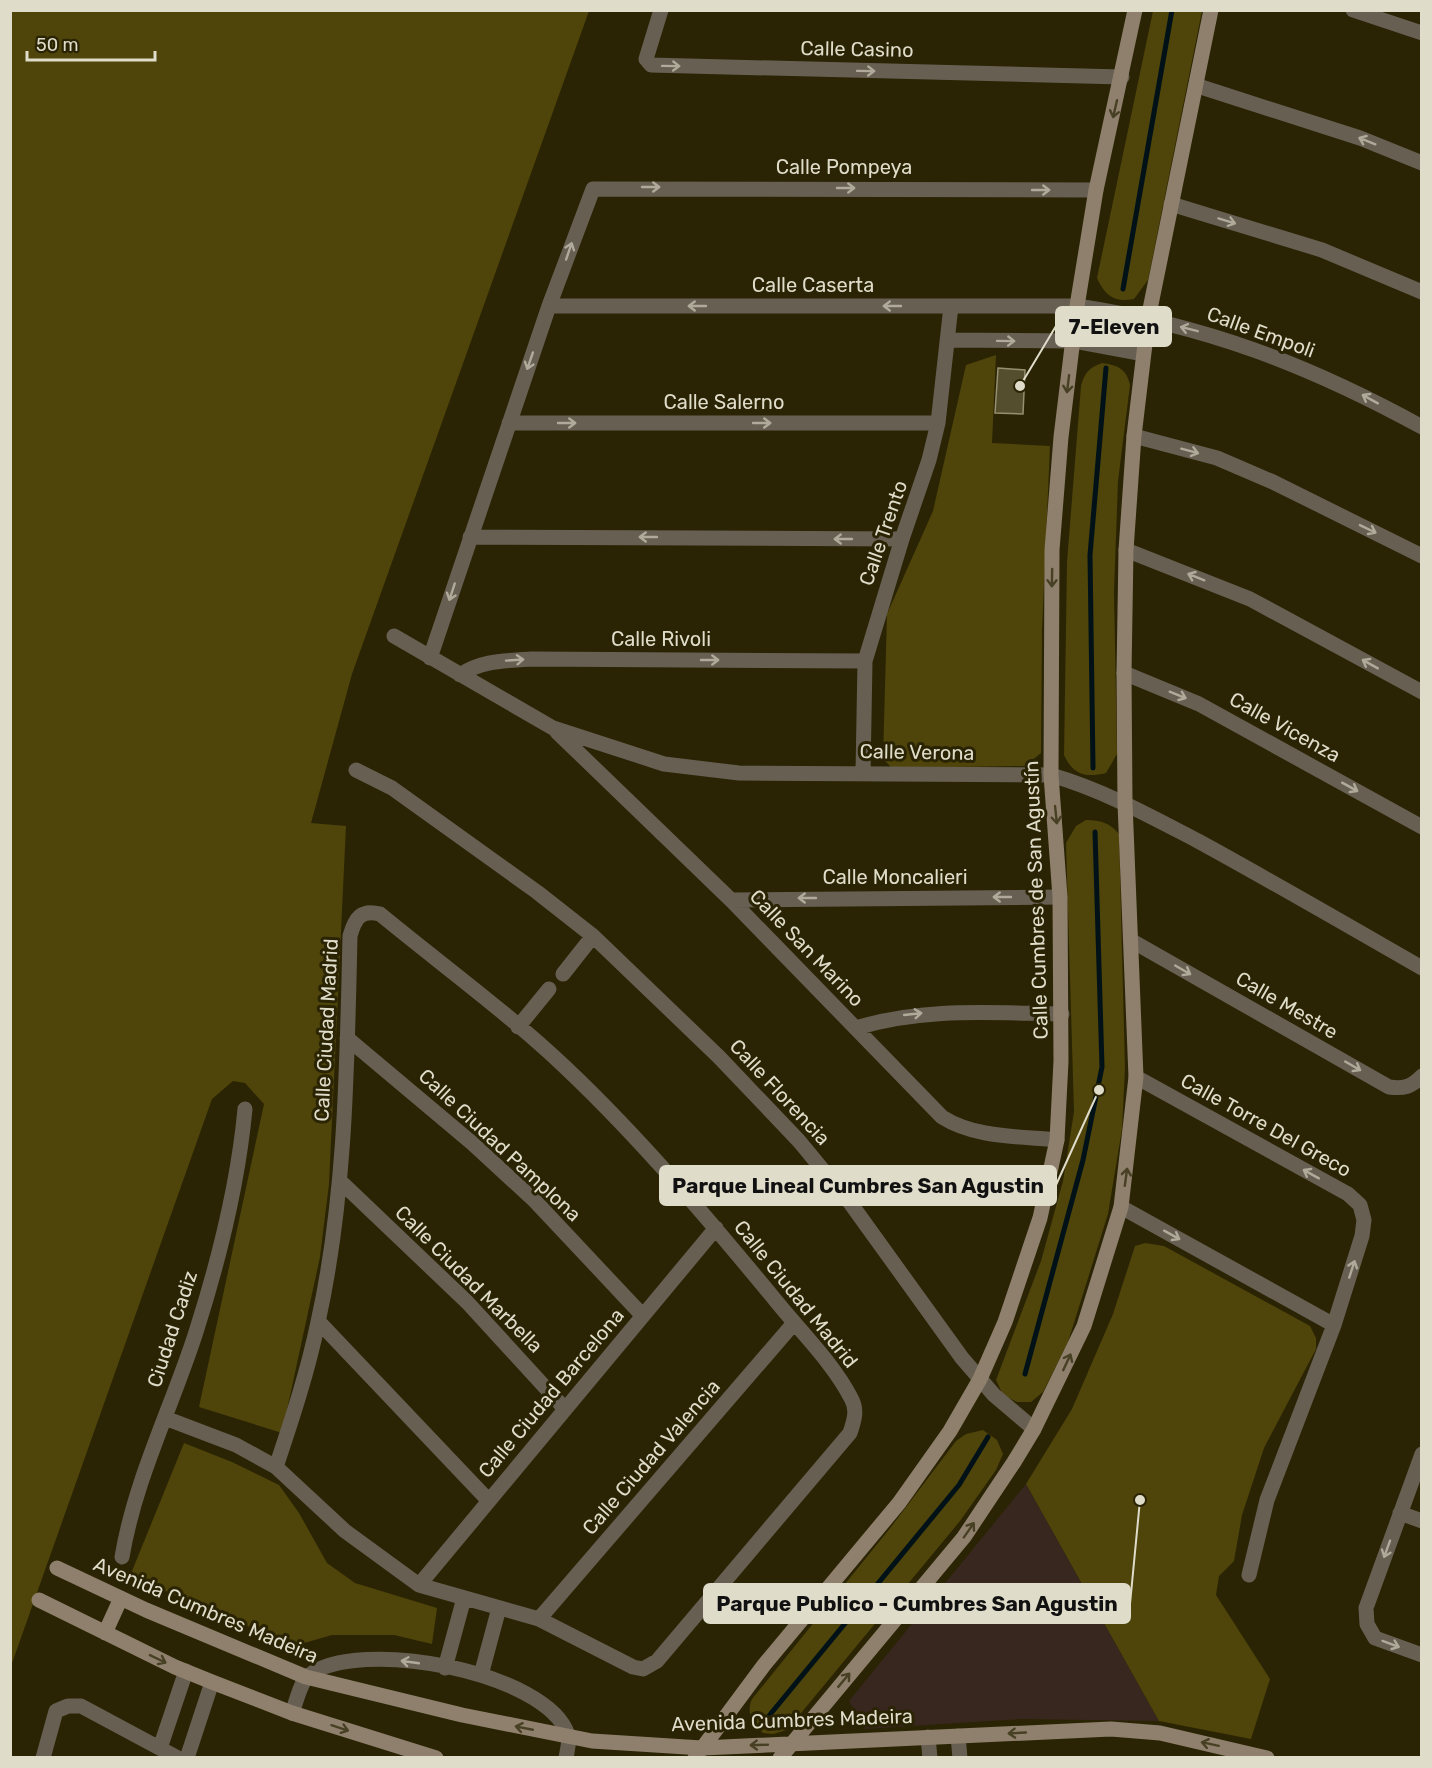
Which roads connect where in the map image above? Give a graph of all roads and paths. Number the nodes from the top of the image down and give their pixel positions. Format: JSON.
{"nodes":[{"id":1,"x":661,"y":10,"type":"edge"},
{"id":2,"x":1135,"y":10,"type":"edge"},
{"id":3,"x":1211,"y":10,"type":"edge"},
{"id":4,"x":1353,"y":10,"type":"edge"},
{"id":5,"x":1422,"y":33,"type":"edge"},
{"id":6,"x":1122,"y":77,"type":"junction"},
{"id":7,"x":1198,"y":86,"type":"junction"},
{"id":8,"x":1422,"y":163,"type":"edge"},
{"id":9,"x":1096,"y":190,"type":"junction"},
{"id":10,"x":1171,"y":204,"type":"junction"},
{"id":11,"x":1422,"y":292,"type":"edge"},
{"id":12,"x":549,"y":306,"type":"junction"},
{"id":13,"x":951,"y":306,"type":"junction"},
{"id":14,"x":1077,"y":306,"type":"junction"},
{"id":15,"x":1148,"y":319,"type":"junction"},
{"id":16,"x":947,"y":340,"type":"junction"},
{"id":17,"x":1073,"y":342,"type":"junction"},
{"id":18,"x":1143,"y":354,"type":"junction"},
{"id":19,"x":509,"y":423,"type":"junction"},
{"id":20,"x":938,"y":423,"type":"junction"},
{"id":21,"x":1422,"y":427,"type":"edge"},
{"id":22,"x":1134,"y":436,"type":"junction"},
{"id":23,"x":470,"y":537,"type":"junction"},
{"id":24,"x":902,"y":539,"type":"junction"},
{"id":25,"x":1126,"y":550,"type":"junction"},
{"id":26,"x":1422,"y":556,"type":"edge"},
{"id":27,"x":394,"y":636,"type":"dead end"},
{"id":28,"x":430,"y":658,"type":"junction"},
{"id":29,"x":865,"y":661,"type":"junction"},
{"id":30,"x":1124,"y":673,"type":"junction"},
{"id":31,"x":460,"y":675,"type":"junction"},
{"id":32,"x":1422,"y":692,"type":"edge"},
{"id":33,"x":553,"y":728,"type":"junction"},
{"id":34,"x":356,"y":770,"type":"dead end"},
{"id":35,"x":862,"y":773,"type":"junction"},
{"id":36,"x":1052,"y":775,"type":"junction"},
{"id":37,"x":1125,"y":803,"type":"junction"},
{"id":38,"x":1422,"y":826,"type":"edge"},
{"id":39,"x":1060,"y":897,"type":"junction"},
{"id":40,"x":731,"y":900,"type":"junction"},
{"id":41,"x":593,"y":936,"type":"junction"},
{"id":42,"x":1132,"y":941,"type":"junction"},
{"id":43,"x":1422,"y":968,"type":"edge"},
{"id":44,"x":562,"y":974,"type":"dead end"},
{"id":45,"x":549,"y":989,"type":"dead end"},
{"id":46,"x":1062,"y":1014,"type":"junction"},
{"id":47,"x":518,"y":1027,"type":"junction"},
{"id":48,"x":856,"y":1028,"type":"junction"},
{"id":49,"x":347,"y":1038,"type":"junction"},
{"id":50,"x":1422,"y":1076,"type":"edge"},
{"id":51,"x":1136,"y":1077,"type":"junction"},
{"id":52,"x":245,"y":1109,"type":"dead end"},
{"id":53,"x":1057,"y":1140,"type":"junction"},
{"id":54,"x":340,"y":1181,"type":"junction"},
{"id":55,"x":1121,"y":1207,"type":"junction"},
{"id":56,"x":716,"y":1228,"type":"junction"},
{"id":57,"x":643,"y":1316,"type":"junction"},
{"id":58,"x":318,"y":1322,"type":"junction"},
{"id":59,"x":794,"y":1323,"type":"junction"},
{"id":60,"x":1334,"y":1325,"type":"junction"},
{"id":61,"x":980,"y":1379,"type":"junction"},
{"id":62,"x":565,"y":1409,"type":"junction"},
{"id":63,"x":165,"y":1418,"type":"junction"},
{"id":64,"x":1034,"y":1429,"type":"junction"},
{"id":65,"x":1422,"y":1454,"type":"edge"},
{"id":66,"x":276,"y":1467,"type":"junction"},
{"id":67,"x":489,"y":1501,"type":"junction"},
{"id":68,"x":1400,"y":1513,"type":"junction"},
{"id":69,"x":1422,"y":1521,"type":"edge"},
{"id":70,"x":122,"y":1557,"type":"dead end"},
{"id":71,"x":57,"y":1568,"type":"dead end"},
{"id":72,"x":1249,"y":1575,"type":"dead end"},
{"id":73,"x":419,"y":1585,"type":"junction"},
{"id":74,"x":121,"y":1598,"type":"junction"},
{"id":75,"x":464,"y":1598,"type":"junction"},
{"id":76,"x":39,"y":1600,"type":"dead end"},
{"id":77,"x":499,"y":1608,"type":"junction"},
{"id":78,"x":539,"y":1619,"type":"junction"},
{"id":79,"x":105,"y":1633,"type":"junction"},
{"id":80,"x":1422,"y":1655,"type":"edge"},
{"id":81,"x":445,"y":1668,"type":"junction"},
{"id":82,"x":186,"y":1671,"type":"junction"},
{"id":83,"x":481,"y":1675,"type":"junction"},
{"id":84,"x":306,"y":1677,"type":"junction"},
{"id":85,"x":212,"y":1682,"type":"junction"},
{"id":86,"x":292,"y":1713,"type":"junction"},
{"id":87,"x":958,"y":1736,"type":"junction"},
{"id":88,"x":569,"y":1737,"type":"junction"},
{"id":89,"x":928,"y":1737,"type":"junction"},
{"id":90,"x":791,"y":1744,"type":"junction"},
{"id":91,"x":160,"y":1748,"type":"junction"},
{"id":92,"x":698,"y":1753,"type":"edge"},
{"id":93,"x":43,"y":1758,"type":"edge"},
{"id":94,"x":178,"y":1758,"type":"edge"},
{"id":95,"x":187,"y":1758,"type":"edge"},
{"id":96,"x":436,"y":1758,"type":"edge"},
{"id":97,"x":566,"y":1758,"type":"edge"},
{"id":98,"x":780,"y":1758,"type":"edge"},
{"id":99,"x":930,"y":1758,"type":"edge"},
{"id":100,"x":960,"y":1758,"type":"edge"},
{"id":101,"x":1267,"y":1758,"type":"edge"}],
"edges":[{"from":1,"to":6,"type":"street","name":"Calle Casino","one_way":true},
{"from":2,"to":6,"type":"street","name":"Calle Cumbres de San Agustín"},
{"from":3,"to":7,"type":"street"},
{"from":4,"to":5,"type":"street"},
{"from":6,"to":9,"type":"street","name":"Calle Cumbres de San Agustín","one_way":true},
{"from":8,"to":7,"type":"street","one_way":true},
{"from":7,"to":10,"type":"street"},
{"from":12,"to":9,"type":"street","name":"Calle Pompeya","one_way":true},
{"from":9,"to":14,"type":"street","name":"Calle Cumbres de San Agustín"},
{"from":10,"to":11,"type":"street","one_way":true},
{"from":10,"to":15,"type":"street"},
{"from":13,"to":12,"type":"street","name":"Calle Caserta","one_way":true},
{"from":12,"to":19,"type":"street","one_way":true},
{"from":13,"to":14,"type":"street","name":"Calle Caserta"},
{"from":13,"to":16,"type":"street","name":"Calle Trento"},
{"from":14,"to":15,"type":"street","name":"Calle Empoli"},
{"from":14,"to":17,"type":"street","name":"Calle Cumbres de San Agustín"},
{"from":15,"to":18,"type":"street"},
{"from":21,"to":15,"type":"street","name":"Calle Empoli","one_way":true},
{"from":16,"to":17,"type":"street","one_way":true},
{"from":16,"to":20,"type":"street","name":"Calle Trento"},
{"from":17,"to":18,"type":"street"},
{"from":17,"to":36,"type":"street","name":"Calle Cumbres de San Agustín","one_way":true},
{"from":18,"to":22,"type":"street"},
{"from":19,"to":20,"type":"street","name":"Calle Salerno","one_way":true},
{"from":19,"to":23,"type":"street"},
{"from":20,"to":24,"type":"street","name":"Calle Trento"},
{"from":22,"to":25,"type":"street"},
{"from":22,"to":26,"type":"street","one_way":true},
{"from":24,"to":23,"type":"street","one_way":true},
{"from":23,"to":28,"type":"street","one_way":true},
{"from":24,"to":29,"type":"street","name":"Calle Trento"},
{"from":25,"to":30,"type":"street"},
{"from":32,"to":25,"type":"street","one_way":true},
{"from":27,"to":28,"type":"street","name":"Calle Verona"},
{"from":28,"to":31,"type":"street","name":"Calle Verona"},
{"from":31,"to":29,"type":"street","name":"Calle Rivoli","one_way":true},
{"from":29,"to":35,"type":"street","name":"Calle Trento"},
{"from":30,"to":37,"type":"street"},
{"from":30,"to":38,"type":"street","name":"Calle Vicenza","one_way":true},
{"from":31,"to":33,"type":"street","name":"Calle Verona"},
{"from":33,"to":35,"type":"street","name":"Calle Verona"},
{"from":33,"to":40,"type":"street","name":"Calle San Marino"},
{"from":34,"to":41,"type":"street","name":"Calle Florencia"},
{"from":35,"to":36,"type":"street","name":"Calle Verona"},
{"from":36,"to":37,"type":"street","name":"Calle Verona"},
{"from":36,"to":39,"type":"street","name":"Calle Cumbres de San Agustín","one_way":true},
{"from":37,"to":42,"type":"street"},
{"from":37,"to":43,"type":"street","name":"Calle Verona"},
{"from":39,"to":40,"type":"street","name":"Calle Moncalieri","one_way":true},
{"from":39,"to":46,"type":"street","name":"Calle Cumbres de San Agustín"},
{"from":40,"to":48,"type":"street","name":"Calle San Marino"},
{"from":41,"to":44,"type":"street"},
{"from":41,"to":61,"type":"street","name":"Calle Florencia"},
{"from":42,"to":50,"type":"street","name":"Calle Mestre","one_way":true},
{"from":42,"to":51,"type":"street"},
{"from":45,"to":47,"type":"street"},
{"from":48,"to":46,"type":"street","one_way":true},
{"from":46,"to":53,"type":"street","name":"Calle Cumbres de San Agustín"},
{"from":47,"to":49,"type":"street","name":"Calle Ciudad Madrid"},
{"from":47,"to":56,"type":"street","name":"Calle Ciudad Madrid"},
{"from":48,"to":53,"type":"street","name":"Calle San Marino"},
{"from":49,"to":54,"type":"street","name":"Calle Ciudad Madrid"},
{"from":49,"to":57,"type":"street","name":"Calle Ciudad Pamplona"},
{"from":55,"to":51,"type":"street","one_way":true},
{"from":60,"to":51,"type":"street","name":"Calle Torre Del Greco","one_way":true},
{"from":52,"to":63,"type":"street","name":"Ciudad Cadiz"},
{"from":53,"to":61,"type":"street","name":"Calle Cumbres de San Agustín"},
{"from":54,"to":58,"type":"street","name":"Calle Ciudad Madrid"},
{"from":54,"to":62,"type":"street","name":"Calle Ciudad Marbella"},
{"from":55,"to":60,"type":"street","one_way":true},
{"from":64,"to":55,"type":"street","one_way":true},
{"from":56,"to":57,"type":"street","name":"Calle Ciudad Barcelona"},
{"from":56,"to":59,"type":"street","name":"Calle Ciudad Madrid"},
{"from":57,"to":62,"type":"street","name":"Calle Ciudad Barcelona"},
{"from":58,"to":66,"type":"street","name":"Calle Ciudad Madrid"},
{"from":58,"to":67,"type":"street"},
{"from":59,"to":78,"type":"street","name":"Calle Ciudad Valencia"},
{"from":59,"to":78,"type":"street","name":"Calle Ciudad Madrid"},
{"from":60,"to":72,"type":"street","name":"Calle Torre Del Greco"},
{"from":61,"to":64,"type":"street","name":"Calle Florencia"},
{"from":61,"to":92,"type":"street","name":"Calle Cumbres de San Agustín"},
{"from":62,"to":67,"type":"street","name":"Calle Ciudad Barcelona"},
{"from":63,"to":66,"type":"street","name":"Calle Ciudad Madrid"},
{"from":63,"to":70,"type":"street","name":"Ciudad Cadiz"},
{"from":90,"to":64,"type":"street","one_way":true},
{"from":65,"to":68,"type":"street"},
{"from":66,"to":73,"type":"street","name":"Calle Ciudad Madrid"},
{"from":67,"to":73,"type":"street","name":"Calle Ciudad Barcelona"},
{"from":68,"to":69,"type":"street"},
{"from":68,"to":80,"type":"street","one_way":true},
{"from":71,"to":74,"type":"street","name":"Avenida Cumbres Madeira"},
{"from":73,"to":75,"type":"street","name":"Calle Ciudad Madrid"},
{"from":74,"to":79,"type":"street"},
{"from":74,"to":84,"type":"street","name":"Avenida Cumbres Madeira"},
{"from":75,"to":77,"type":"street","name":"Calle Ciudad Madrid"},
{"from":75,"to":81,"type":"street"},
{"from":76,"to":79,"type":"street"},
{"from":77,"to":78,"type":"street","name":"Calle Ciudad Madrid"},
{"from":77,"to":83,"type":"street"},
{"from":79,"to":82,"type":"street","one_way":true},
{"from":81,"to":83,"type":"street"},
{"from":81,"to":84,"type":"street","one_way":true},
{"from":82,"to":85,"type":"street"},
{"from":82,"to":91,"type":"street"},
{"from":83,"to":88,"type":"street"},
{"from":84,"to":86,"type":"street"},
{"from":88,"to":84,"type":"street","name":"Avenida Cumbres Madeira","one_way":true},
{"from":85,"to":86,"type":"street"},
{"from":85,"to":95,"type":"street"},
{"from":86,"to":96,"type":"street","one_way":true},
{"from":87,"to":89,"type":"street","name":"Avenida Cumbres Madeira"},
{"from":87,"to":100,"type":"street"},
{"from":101,"to":87,"type":"street","name":"Avenida Cumbres Madeira","one_way":true},
{"from":88,"to":92,"type":"street","name":"Avenida Cumbres Madeira"},
{"from":88,"to":97,"type":"street"},
{"from":89,"to":90,"type":"street","name":"Avenida Cumbres Madeira"},
{"from":89,"to":99,"type":"street"},
{"from":90,"to":92,"type":"street","name":"Avenida Cumbres Madeira","one_way":true},
{"from":90,"to":98,"type":"street"},
{"from":91,"to":93,"type":"street"},
{"from":91,"to":94,"type":"street"}]}
